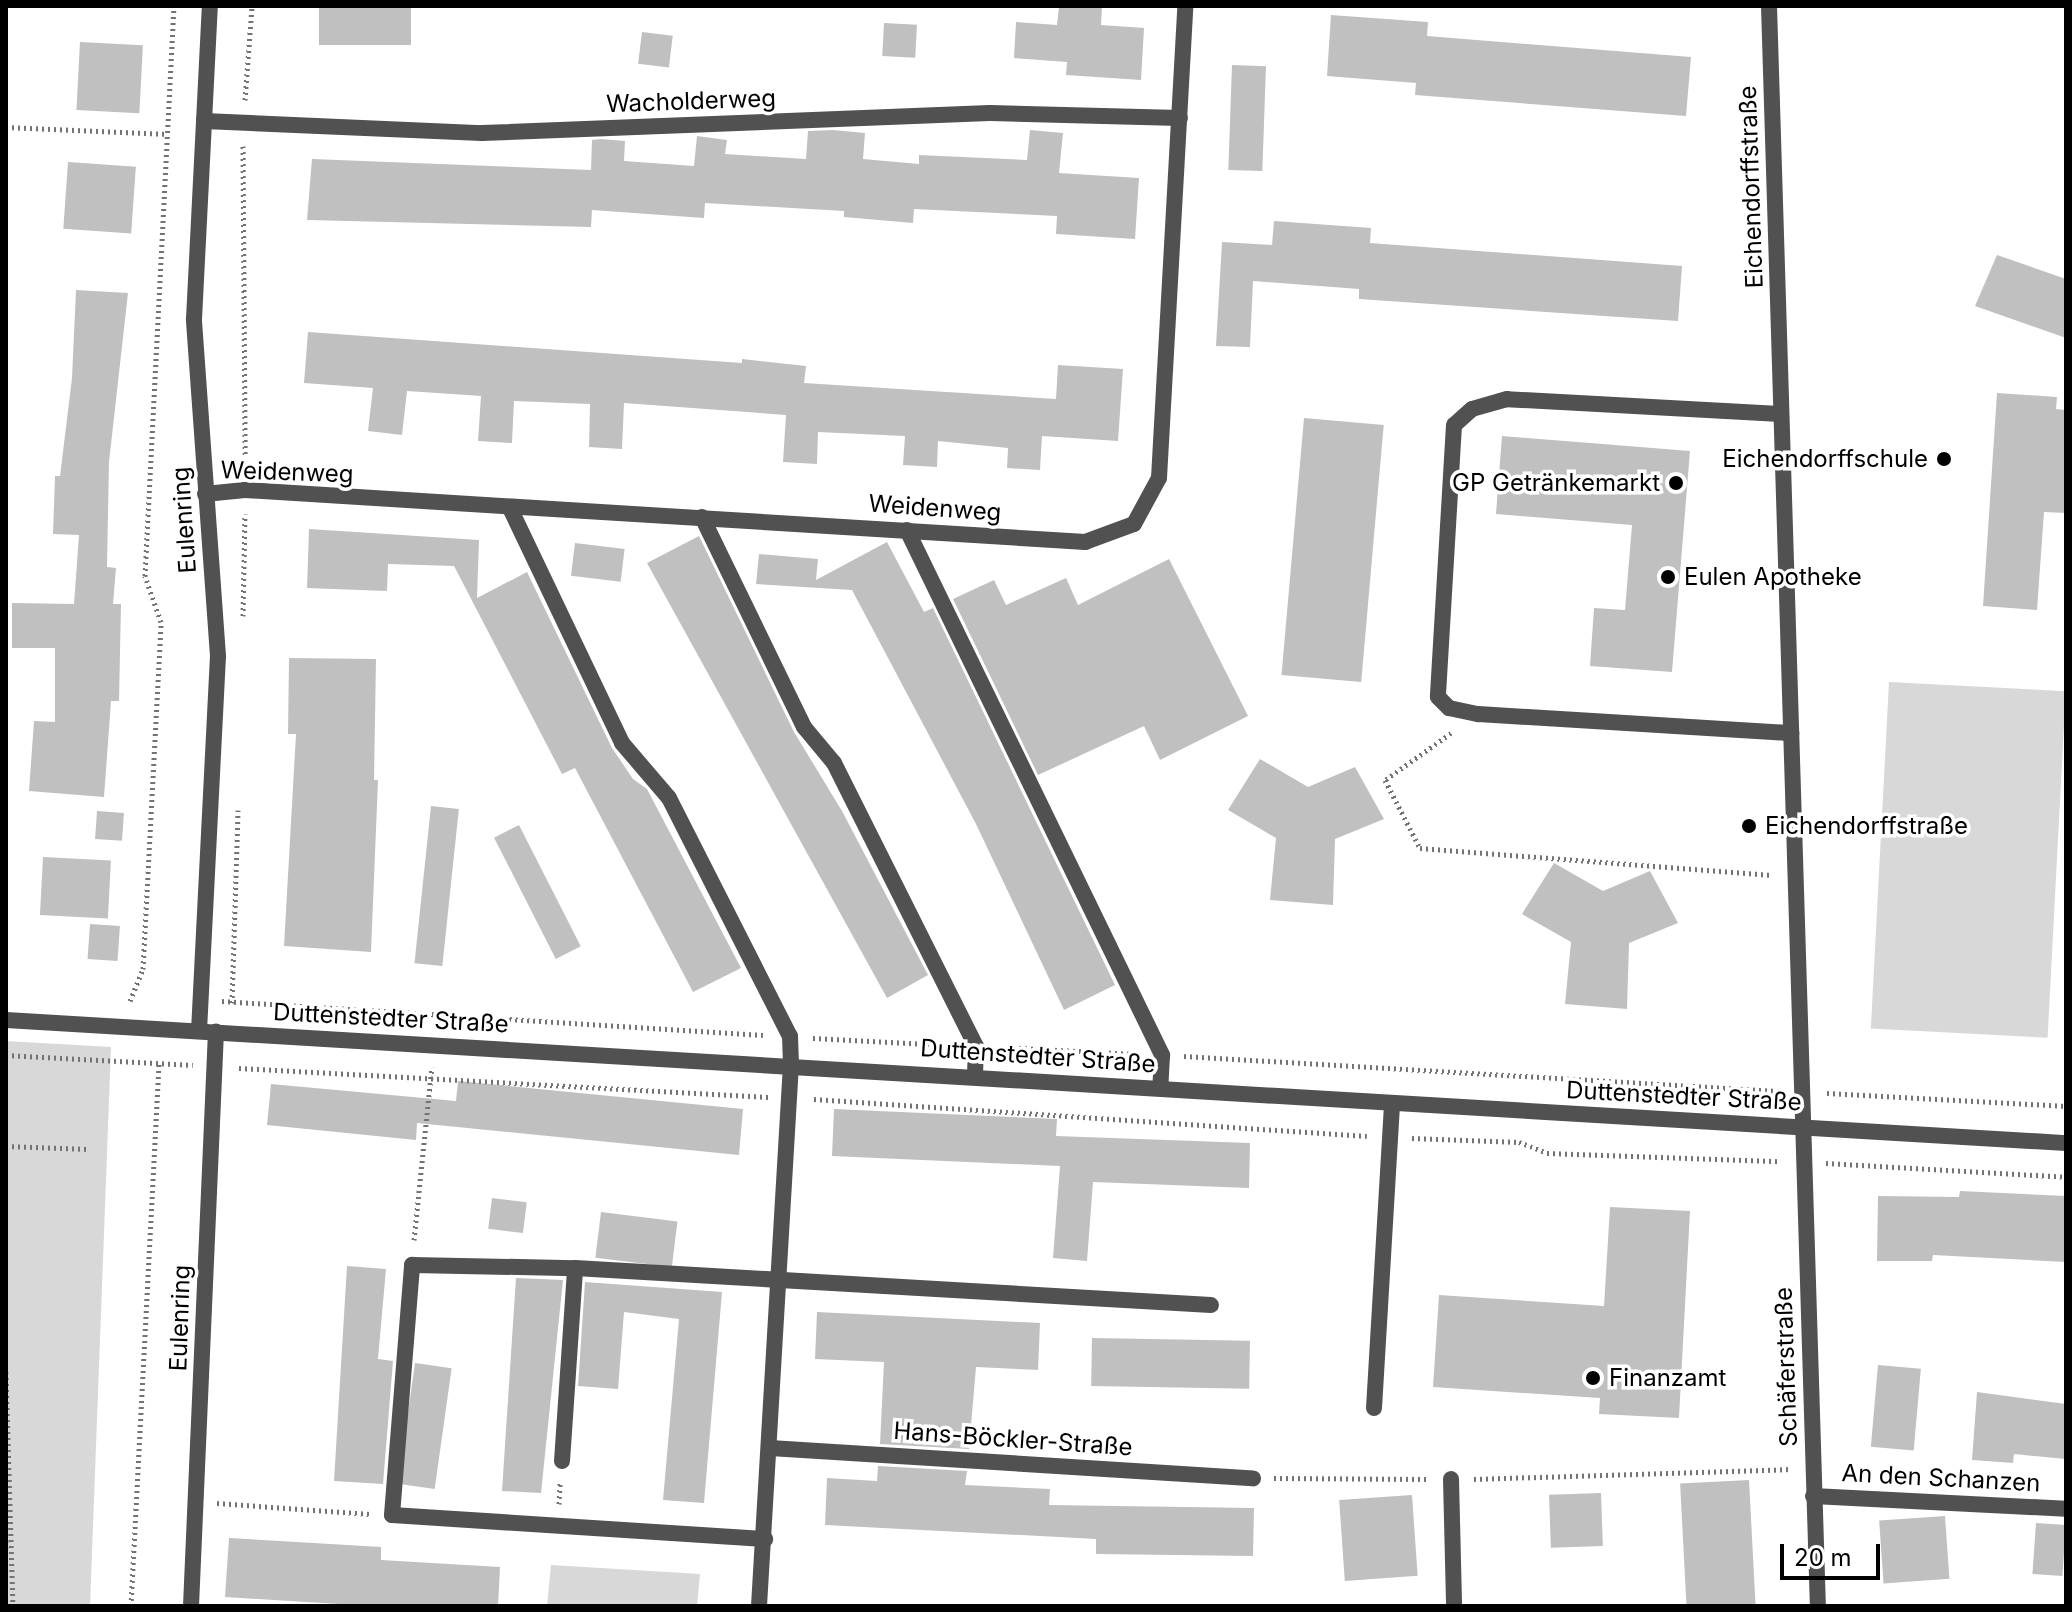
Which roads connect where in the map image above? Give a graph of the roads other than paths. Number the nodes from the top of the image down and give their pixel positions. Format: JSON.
{"nodes":[{"id":1,"x":210,"y":6,"type":"edge"},
{"id":2,"x":1185,"y":6,"type":"edge"},
{"id":3,"x":1769,"y":6,"type":"edge"},
{"id":4,"x":1180,"y":118,"type":"junction"},
{"id":5,"x":204,"y":121,"type":"junction"},
{"id":6,"x":1781,"y":414,"type":"junction"},
{"id":7,"x":205,"y":494,"type":"junction"},
{"id":8,"x":510,"y":508,"type":"junction"},
{"id":9,"x":702,"y":517,"type":"junction"},
{"id":10,"x":907,"y":530,"type":"junction"},
{"id":11,"x":1791,"y":733,"type":"junction"},
{"id":12,"x":6,"y":1020,"type":"edge"},
{"id":13,"x":208,"y":1032,"type":"junction"},
{"id":14,"x":791,"y":1064,"type":"junction"},
{"id":15,"x":975,"y":1076,"type":"junction"},
{"id":16,"x":1160,"y":1088,"type":"junction"},
{"id":17,"x":1392,"y":1104,"type":"junction"},
{"id":18,"x":1803,"y":1127,"type":"junction"},
{"id":19,"x":2066,"y":1143,"type":"edge"},
{"id":20,"x":575,"y":1268,"type":"junction"},
{"id":21,"x":781,"y":1282,"type":"junction"},
{"id":22,"x":1211,"y":1305,"type":"dead end"},
{"id":23,"x":1374,"y":1408,"type":"dead end"},
{"id":24,"x":770,"y":1448,"type":"junction"},
{"id":25,"x":562,"y":1461,"type":"road end"},
{"id":26,"x":1253,"y":1478,"type":"road end"},
{"id":27,"x":1451,"y":1479,"type":"road end"},
{"id":28,"x":1813,"y":1496,"type":"junction"},
{"id":29,"x":2066,"y":1509,"type":"edge"},
{"id":30,"x":765,"y":1539,"type":"junction"},
{"id":31,"x":191,"y":1606,"type":"edge"},
{"id":32,"x":760,"y":1606,"type":"edge"},
{"id":33,"x":1454,"y":1606,"type":"edge"},
{"id":34,"x":1818,"y":1606,"type":"edge"}],
"edges":[{"from":1,"to":5,"type":"street","name":"Eulenring"},
{"from":2,"to":4,"type":"street","name":"Weidenweg"},
{"from":3,"to":6,"type":"street","name":"Eichendorffstraße"},
{"from":4,"to":5,"type":"street","name":"Wacholderweg"},
{"from":4,"to":10,"type":"street","name":"Weidenweg"},
{"from":5,"to":7,"type":"street","name":"Eulenring"},
{"from":6,"to":11,"type":"street","name":"Eichendorffstraße"},
{"from":6,"to":11,"type":"street"},
{"from":7,"to":8,"type":"street","name":"Weidenweg"},
{"from":7,"to":13,"type":"street","name":"Eulenring"},
{"from":8,"to":9,"type":"street","name":"Weidenweg"},
{"from":8,"to":14,"type":"street"},
{"from":9,"to":10,"type":"street","name":"Weidenweg"},
{"from":9,"to":15,"type":"street"},
{"from":10,"to":16,"type":"street"},
{"from":11,"to":18,"type":"street","name":"Eichendorffstraße"},
{"from":12,"to":13,"type":"street","name":"Duttenstedter Straße"},
{"from":13,"to":14,"type":"street","name":"Duttenstedter Straße"},
{"from":13,"to":31,"type":"street","name":"Eulenring"},
{"from":14,"to":15,"type":"street","name":"Duttenstedter Straße"},
{"from":14,"to":21,"type":"street"},
{"from":15,"to":16,"type":"street","name":"Duttenstedter Straße"},
{"from":16,"to":17,"type":"street","name":"Duttenstedter Straße"},
{"from":17,"to":18,"type":"street","name":"Duttenstedter Straße"},
{"from":17,"to":23,"type":"street"},
{"from":18,"to":19,"type":"street","name":"Duttenstedter Straße"},
{"from":18,"to":28,"type":"street","name":"Schäferstraße"},
{"from":20,"to":21,"type":"street"},
{"from":20,"to":25,"type":"street"},
{"from":20,"to":30,"type":"street"},
{"from":21,"to":22,"type":"street"},
{"from":21,"to":24,"type":"street"},
{"from":24,"to":26,"type":"street","name":"Hans-Böckler-Straße"},
{"from":24,"to":30,"type":"street"},
{"from":27,"to":33,"type":"street"},
{"from":28,"to":29,"type":"street","name":"An den Schanzen"},
{"from":28,"to":34,"type":"street","name":"Schäferstraße"},
{"from":30,"to":32,"type":"street"}]}
